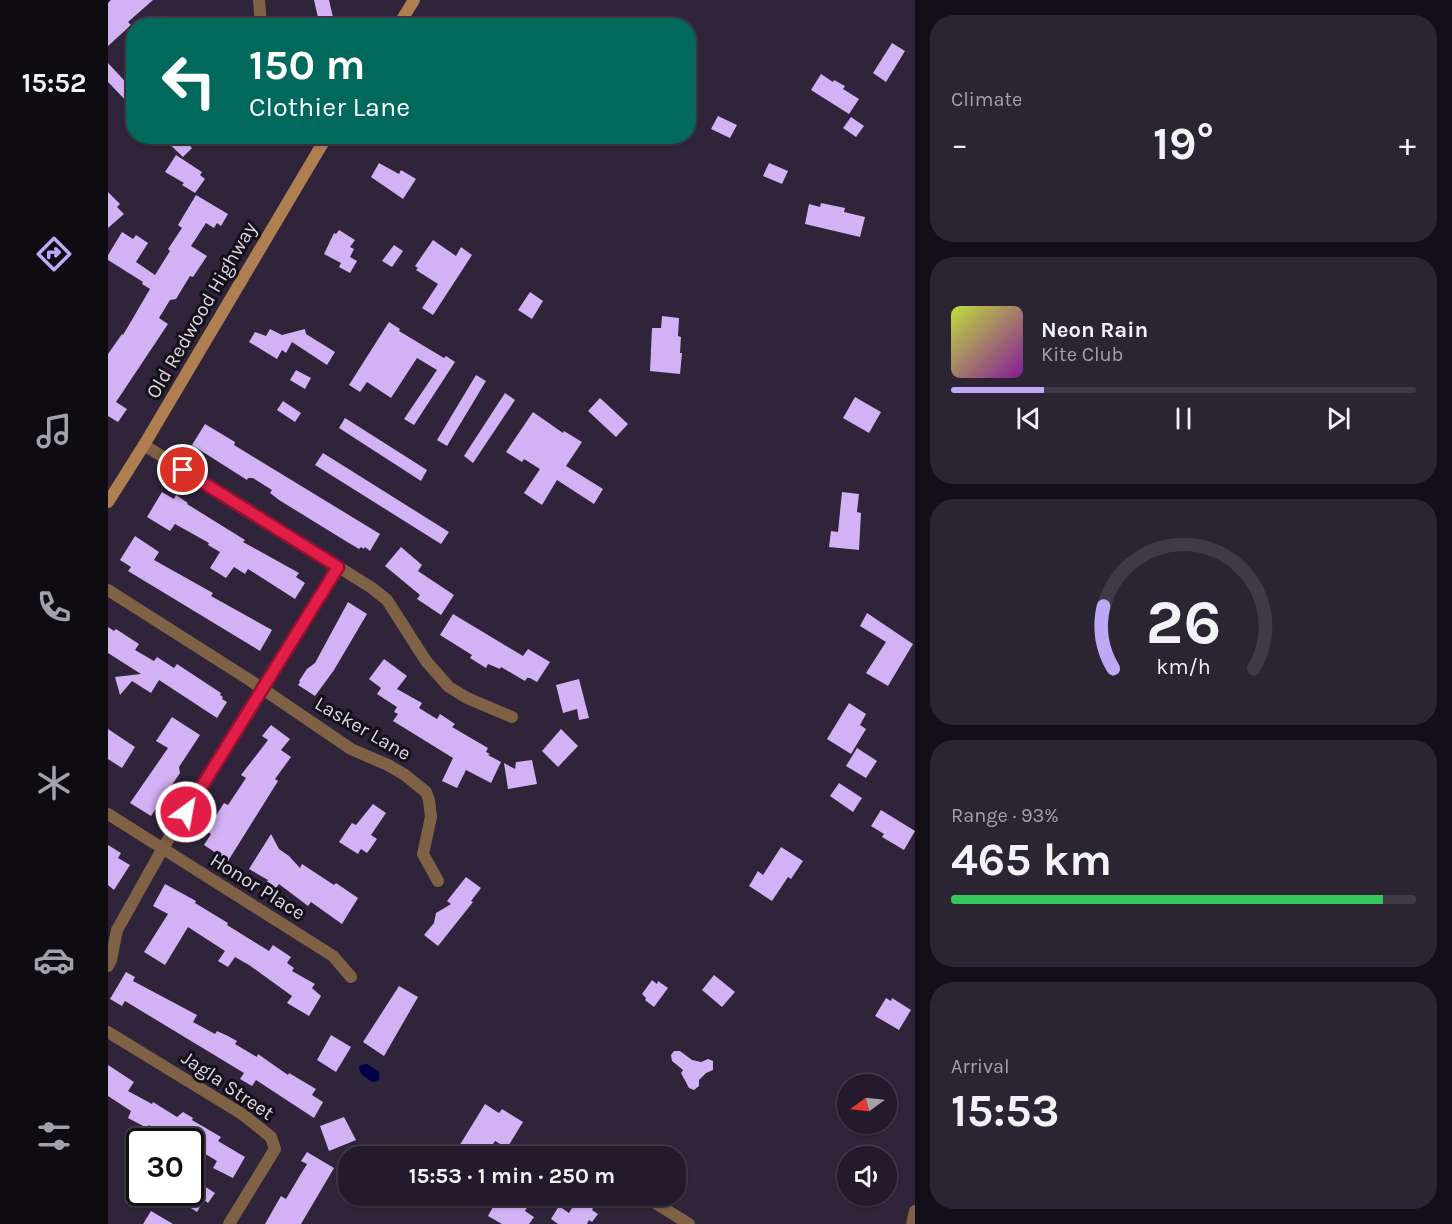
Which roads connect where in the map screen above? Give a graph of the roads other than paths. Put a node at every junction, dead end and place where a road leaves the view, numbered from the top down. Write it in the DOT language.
graph roads {
  1 [pos="259,0"];
  2 [pos="414,0"];
  3 [pos="260,18"];
  4 [pos="403,18"];
  5 [pos="322,144"];
  6 [pos="144,445"];
  7 [pos="108,502"];
  8 [pos="338,567"];
  9 [pos="108,590"];
  10 [pos="263,689"];
  11 [pos="512,717"];
  12 [pos="108,814"];
  13 [pos="163,848"];
  14 [pos="438,881"];
  15 [pos="108,966"];
  16 [pos="351,977"];
  17 [pos="108,1032"];
  18 [pos="660,1206"];
  19 [pos="915,1210"];
  20 [pos="229,1224"];
  21 [pos="689,1224"];
  22 [pos="912,1224"];
  1 -- 3 [label="street"];
  2 -- 4 [label="main road"];
  5 -- 6 [label="main road, Old Redwood Highway"];
  6 -- 7 [label="main road, Old Redwood Highway"];
  6 -- 8 [label="street"];
  8 -- 10 [label="street"];
  8 -- 11 [label="street"];
  9 -- 10 [label="street, Lasker Lane"];
  10 -- 13 [label="street"];
  10 -- 14 [label="street, Lasker Lane"];
  12 -- 13 [label="street, Honor Place"];
  13 -- 15 [label="street"];
  13 -- 16 [label="street, Honor Place"];
  17 -- 20 [label="street, Jagla Street"];
  18 -- 21 [label="street"];
  19 -- 22 [label="street"];
}
